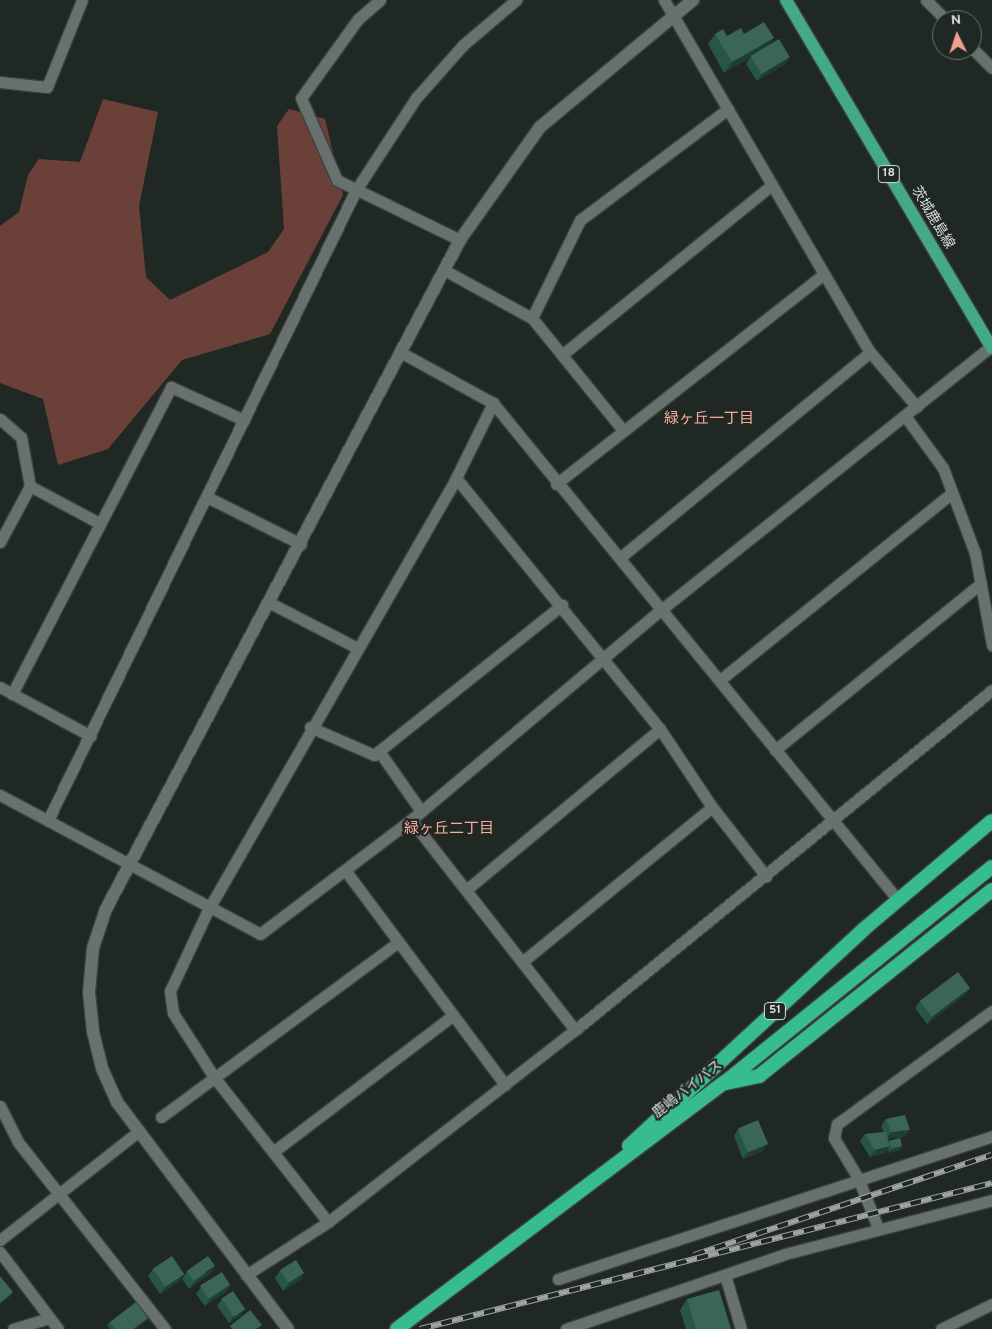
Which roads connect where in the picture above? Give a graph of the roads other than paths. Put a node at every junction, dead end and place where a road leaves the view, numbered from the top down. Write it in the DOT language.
graph roads {
  1 [pos="82,0"];
  2 [pos="380,0"];
  3 [pos="516,0"];
  4 [pos="664,0"];
  5 [pos="693,0"];
  6 [pos="786,0"];
  7 [pos="926,0"];
  8 [pos="936,10"];
  9 [pos="674,16"];
  10 [pos="982,58"];
  11 [pos="992,68"];
  12 [pos="0,82"];
  13 [pos="728,109"];
  14 [pos="770,187"];
  15 [pos="356,190"];
  16 [pos="460,240"];
  17 [pos="446,271"];
  18 [pos="824,274"];
  19 [pos="532,318"];
  20 [pos="991,347"];
  21 [pos="870,352"];
  22 [pos="402,353"];
  23 [pos="563,354"];
  24 [pos="493,403"];
  25 [pos="917,407"];
  26 [pos="905,416"];
  27 [pos="0,419"];
  28 [pos="244,420"];
  29 [pos="622,429"];
  30 [pos="456,478"];
  31 [pos="556,484"];
  32 [pos="30,486"];
  33 [pos="952,492"];
  34 [pos="207,497"];
  35 [pos="99,523"];
  36 [pos="0,542"];
  37 [pos="301,544"];
  38 [pos="622,556"];
  39 [pos="981,583"];
  40 [pos="270,603"];
  41 [pos="562,605"];
  42 [pos="662,609"];
  43 [pos="992,645"];
  44 [pos="356,648"];
  45 [pos="602,659"];
  46 [pos="720,680"];
  47 [pos="0,687"];
  48 [pos="992,690"];
  49 [pos="12,694"];
  50 [pos="310,727"];
  51 [pos="660,729"];
  52 [pos="90,736"];
  53 [pos="775,750"];
  54 [pos="379,751"];
  55 [pos="0,795"];
  56 [pos="712,807"];
  57 [pos="421,812"];
  58 [pos="48,820"];
  59 [pos="411,820"];
  60 [pos="831,821"];
  61 [pos="992,821"];
  62 [pos="131,865"];
  63 [pos="992,867"];
  64 [pos="345,870"];
  65 [pos="766,876"];
  66 [pos="466,890"];
  67 [pos="992,890"];
  68 [pos="898,900"];
  69 [pos="208,910"];
  70 [pos="397,942"];
  71 [pos="522,962"];
  72 [pos="992,1011"];
  73 [pos="451,1017"];
  74 [pos="576,1030"];
  75 [pos="214,1077"];
  76 [pos="724,1083"];
  77 [pos="505,1085"];
  78 [pos="0,1106"];
  79 [pos="161,1117"];
  80 [pos="139,1131"];
  81 [pos="992,1136"];
  82 [pos="273,1152"];
  83 [pos="858,1178"];
  84 [pos="61,1194"];
  85 [pos="992,1200"];
  86 [pos="563,1207"];
  87 [pos="328,1222"];
  88 [pos="878,1228"];
  89 [pos="0,1240"];
  90 [pos="0,1252"];
  91 [pos="246,1275"];
  92 [pos="725,1275"];
  93 [pos="558,1279"];
  94 [pos="992,1304"];
  95 [pos="49,1318"];
  96 [pos="13,1329"];
  97 [pos="58,1329"];
  98 [pos="165,1329"];
  99 [pos="288,1329"];
  100 [pos="396,1329"];
  101 [pos="566,1329"];
  102 [pos="741,1329"];
  103 [pos="940,1329"];
  1 -- 12 [label="street"];
  2 -- 15 [label="street"];
  3 -- 15 [label="street"];
  4 -- 9 [label="street"];
  5 -- 9 [label="street"];
  6 -- 20 [label="main road, 茨城鹿島線 / 18"];
  7 -- 8 [label="street"];
  9 -- 13 [label="street"];
  9 -- 16 [label="street"];
  10 -- 11 [label="street"];
  13 -- 14 [label="street"];
  13 -- 19 [label="street"];
  14 -- 18 [label="street"];
  14 -- 23 [label="street"];
  15 -- 16 [label="street"];
  15 -- 28 [label="street"];
  16 -- 17 [label="street"];
  17 -- 19 [label="street"];
  17 -- 22 [label="street"];
  18 -- 21 [label="street"];
  18 -- 29 [label="street"];
  19 -- 23 [label="street"];
  20 -- 25 [label="street"];
  21 -- 25 [label="street"];
  21 -- 38 [label="street"];
  22 -- 24 [label="street"];
  22 -- 37 [label="street"];
  23 -- 29 [label="street"];
  24 -- 30 [label="street"];
  24 -- 31 [label="street"];
  25 -- 26 [label="street"];
  26 -- 33 [label="street"];
  26 -- 42 [label="street"];
  27 -- 32 [label="street"];
  28 -- 34 [label="street"];
  28 -- 35 [label="street"];
  29 -- 31 [label="street"];
  30 -- 41 [label="street"];
  30 -- 44 [label="street"];
  31 -- 38 [label="street"];
  32 -- 35 [label="street"];
  32 -- 36 [label="street"];
  33 -- 39 [label="street"];
  33 -- 46 [label="street"];
  34 -- 37 [label="street"];
  34 -- 52 [label="street"];
  35 -- 49 [label="street"];
  37 -- 40 [label="street"];
  38 -- 42 [label="street"];
  39 -- 43 [label="street"];
  39 -- 53 [label="street"];
  40 -- 44 [label="street"];
  40 -- 62 [label="street"];
  41 -- 45 [label="street"];
  41 -- 54 [label="street"];
  42 -- 45 [label="street"];
  42 -- 46 [label="street"];
  44 -- 50 [label="street"];
  45 -- 51 [label="street"];
  45 -- 57 [label="street"];
  46 -- 53 [label="street"];
  47 -- 49 [label="street"];
  48 -- 60 [label="street"];
  49 -- 52 [label="street"];
  50 -- 54 [label="street"];
  50 -- 69 [label="street"];
  51 -- 56 [label="street"];
  51 -- 66 [label="street"];
  52 -- 58 [label="street"];
  53 -- 60 [label="street"];
  54 -- 57 [label="street"];
  55 -- 58 [label="street"];
  56 -- 65 [label="street"];
  56 -- 71 [label="street"];
  57 -- 59 [label="street"];
  58 -- 62 [label="street"];
  59 -- 64 [label="street"];
  59 -- 66 [label="street"];
  60 -- 65 [label="street"];
  60 -- 68 [label="street"];
  61 -- 68 [label="highway, 51"];
  62 -- 69 [label="street"];
  62 -- 80 [label="street"];
  63 -- 76 [label="highway, 鹿嶋バイパス / 51"];
  64 -- 69 [label="street"];
  64 -- 70 [label="street"];
  65 -- 74 [label="street"];
  66 -- 71 [label="street"];
  67 -- 76 [label="highway, 51"];
  68 -- 86 [label="highway, 51"];
  69 -- 75 [label="street"];
  70 -- 73 [label="street"];
  70 -- 75 [label="street"];
  71 -- 74 [label="street"];
  72 -- 83 [label="street"];
  73 -- 77 [label="street"];
  73 -- 82 [label="street"];
  74 -- 77 [label="street"];
  75 -- 79 [label="street"];
  75 -- 82 [label="street"];
  76 -- 86 [label="highway, 鹿嶋バイパス / 51"];
  77 -- 87 [label="street"];
  78 -- 84 [label="street"];
  80 -- 84 [label="street"];
  80 -- 91 [label="street"];
  81 -- 83 [label="street"];
  82 -- 87 [label="street"];
  83 -- 88 [label="street"];
  83 -- 93 [label="street"];
  84 -- 89 [label="street"];
  84 -- 98 [label="street"];
  85 -- 88 [label="street"];
  86 -- 100 [label="highway, 鹿嶋バイパス / 51"];
  87 -- 91 [label="street"];
  88 -- 92 [label="street"];
  90 -- 95 [label="street"];
  91 -- 99 [label="street"];
  92 -- 101 [label="street"];
  92 -- 102 [label="street"];
  94 -- 103 [label="street"];
  95 -- 96 [label="street"];
  95 -- 97 [label="street"];
}
